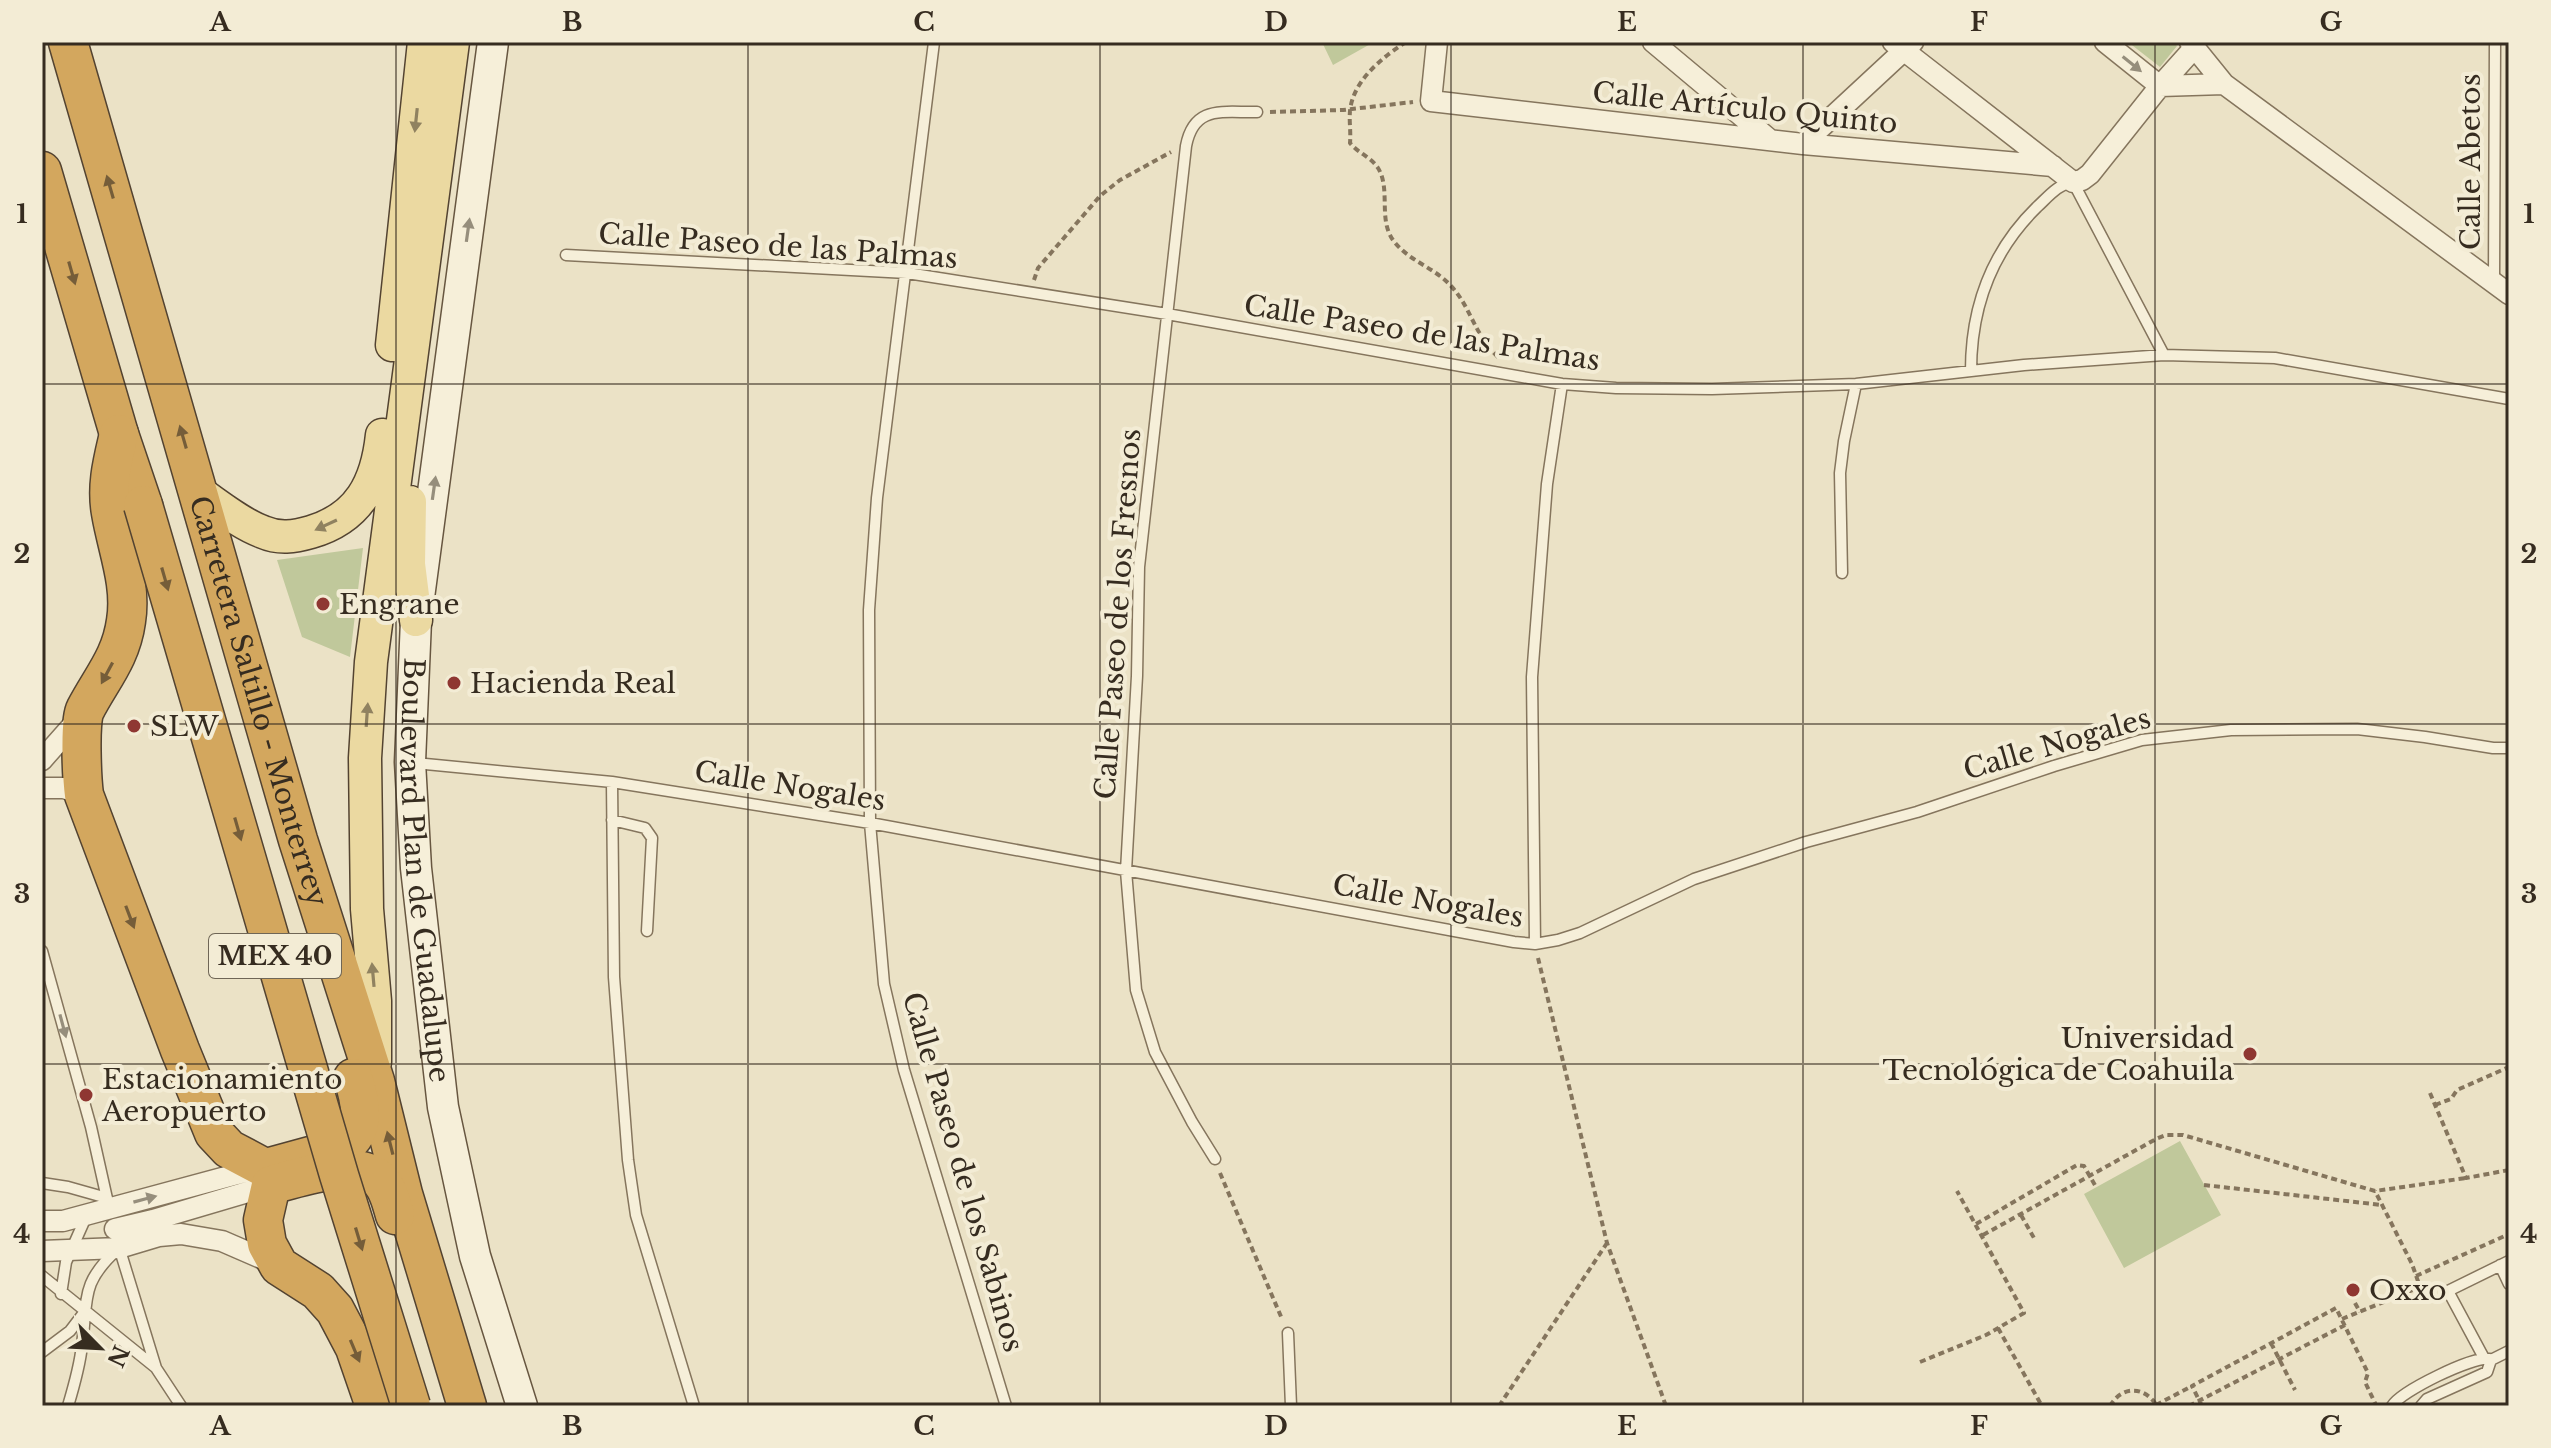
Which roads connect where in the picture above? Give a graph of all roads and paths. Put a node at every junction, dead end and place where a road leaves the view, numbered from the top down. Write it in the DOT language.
graph roads {
  1 [pos="68,42"];
  2 [pos="424,42"];
  3 [pos="454,42"];
  4 [pos="493,42"];
  5 [pos="934,42"];
  6 [pos="1406,42"];
  7 [pos="1437,42"];
  8 [pos="1653,42"];
  9 [pos="2105,42"];
  10 [pos="2495,42"];
  11 [pos="2193,44"];
  12 [pos="1903,45"];
  13 [pos="2224,84"];
  14 [pos="2160,86"];
  15 [pos="1431,101"];
  16 [pos="1350,109"];
  17 [pos="1257,112"];
  18 [pos="1769,139"];
  19 [pos="1186,142"];
  20 [pos="1803,144"];
  21 [pos="2053,166"];
  22 [pos="42,171"];
  23 [pos="2073,182"];
  24 [pos="566,255"];
  25 [pos="907,273"];
  26 [pos="2501,288"];
  27 [pos="1030,292"];
  28 [pos="1167,314"];
  29 [pos="2164,355"];
  30 [pos="1971,371"];
  31 [pos="1518,376"];
  32 [pos="1562,384"];
  33 [pos="1856,384"];
  34 [pos="2509,399"];
  35 [pos="119,434"];
  36 [pos="200,493"];
  37 [pos="1842,573"];
  38 [pos="416,620"];
  39 [pos="83,713"];
  40 [pos="2509,748"];
  41 [pos="42,760"];
  42 [pos="410,762"];
  43 [pos="612,782"];
  44 [pos="42,788"];
  45 [pos="84,795"];
  46 [pos="612,820"];
  47 [pos="870,823"];
  48 [pos="298,840"];
  49 [pos="1126,871"];
  50 [pos="647,931"];
  51 [pos="1535,944"];
  52 [pos="42,951"];
  53 [pos="2509,1067"];
  54 [pos="375,1081"];
  55 [pos="2430,1093"];
  56 [pos="2435,1105"];
  57 [pos="1215,1159"];
  58 [pos="2509,1170"];
  59 [pos="2090,1175"];
  60 [pos="267,1176"];
  61 [pos="2466,1178"];
  62 [pos="45,1183"];
  63 [pos="2204,1185"];
  64 [pos="2096,1187"];
  65 [pos="1957,1191"];
  66 [pos="2375,1191"];
  67 [pos="108,1203"];
  68 [pos="2382,1205"];
  69 [pos="89,1213"];
  70 [pos="2021,1215"];
  71 [pos="42,1221"];
  72 [pos="1976,1224"];
  73 [pos="2509,1234"];
  74 [pos="1983,1235"];
  75 [pos="117,1238"];
  76 [pos="2034,1238"];
  77 [pos="1607,1243"];
  78 [pos="71,1249"];
  79 [pos="42,1251"];
  80 [pos="2504,1263"];
  81 [pos="279,1266"];
  82 [pos="42,1276"];
  83 [pos="2416,1276"];
  84 [pos="2509,1284"];
  85 [pos="61,1294"];
  86 [pos="2355,1303"];
  87 [pos="84,1312"];
  88 [pos="2360,1312"];
  89 [pos="2344,1322"];
  90 [pos="1998,1328"];
  91 [pos="1288,1333"];
  92 [pos="2271,1343"];
  93 [pos="2509,1351"];
  94 [pos="42,1352"];
  95 [pos="2280,1358"];
  96 [pos="2488,1359"];
  97 [pos="1920,1362"];
  98 [pos="156,1368"];
  99 [pos="2192,1386"];
  100 [pos="2295,1390"];
  101 [pos="2374,1399"];
  102 [pos="2200,1403"];
  103 [pos="2157,1405"];
  104 [pos="68,1406"];
  105 [pos="181,1406"];
  106 [pos="375,1406"];
  107 [pos="411,1406"];
  108 [pos="452,1406"];
  109 [pos="467,1406"];
  110 [pos="522,1406"];
  111 [pos="694,1406"];
  112 [pos="1006,1406"];
  113 [pos="1291,1406"];
  114 [pos="1499,1406"];
  115 [pos="1666,1406"];
  116 [pos="2042,1406"];
  117 [pos="2110,1406"];
  118 [pos="2189,1406"];
  119 [pos="2392,1406"];
  120 [pos="2421,1406"];
  36 -- 1 [label="highway, Carretera Saltillo - Monterrey / MEX 40, one-way"];
  2 -- 36 [label="main road, one-way"];
  3 -- 38 [label="main road"];
  54 -- 3 [label="main road, Boulevard Plan de Guadalupe, one-way"];
  38 -- 4 [label="street, Boulevard Plan de Guadalupe, one-way"];
  5 -- 25 [label="lane, Calle Paseo de los Sabinos"];
  6 -- 16 [label="path"];
  7 -- 15 [label="street"];
  8 -- 18 [label="street"];
  9 -- 14 [label="street, one-way"];
  10 -- 26 [label="lane, Calle Abetos"];
  11 -- 13 [label="street"];
  11 -- 14 [label="street"];
  12 -- 20 [label="street"];
  12 -- 21 [label="street"];
  13 -- 14 [label="street"];
  13 -- 26 [label="street"];
  14 -- 23 [label="street"];
  15 -- 16 [label="path"];
  15 -- 18 [label="street, Calle Artículo Quinto"];
  16 -- 17 [label="path"];
  16 -- 31 [label="path"];
  17 -- 19 [label="lane"];
  18 -- 20 [label="street, Calle Artículo Quinto"];
  19 -- 27 [label="path"];
  19 -- 28 [label="lane, Calle Paseo de los Fresnos"];
  20 -- 21 [label="street, Calle Artículo Quinto"];
  21 -- 23 [label="street"];
  22 -- 35 [label="highway, Carretera Saltillo - Monterrey / MEX 40, one-way"];
  23 -- 29 [label="lane"];
  23 -- 30 [label="lane"];
  24 -- 25 [label="lane, Calle Paseo de las Palmas"];
  25 -- 27 [label="lane, Calle Paseo de las Palmas"];
  25 -- 47 [label="lane, Calle Paseo de los Sabinos"];
  27 -- 28 [label="lane, Calle Paseo de las Palmas"];
  28 -- 31 [label="lane, Calle Paseo de las Palmas"];
  28 -- 49 [label="lane, Calle Paseo de los Fresnos"];
  29 -- 30 [label="lane, Calle Paseo de las Palmas"];
  29 -- 34 [label="lane, Calle Paseo de las Palmas"];
  30 -- 33 [label="lane, Calle Paseo de las Palmas"];
  31 -- 32 [label="lane, Calle Paseo de las Palmas"];
  32 -- 33 [label="lane, Calle Paseo de las Palmas"];
  32 -- 51 [label="lane"];
  33 -- 37 [label="lane"];
  35 -- 39 [label="highway, one-way"];
  35 -- 107 [label="highway, Carretera Saltillo - Monterrey / MEX 40, one-way, bridge"];
  36 -- 48 [label="highway, Carretera Saltillo - Monterrey / MEX 40"];
  38 -- 42 [label="street, Boulevard Plan de Guadalupe"];
  39 -- 41 [label="street"];
  39 -- 45 [label="highway"];
  40 -- 51 [label="lane, Calle Nogales"];
  42 -- 43 [label="lane, Calle Nogales"];
  42 -- 110 [label="street, Boulevard Plan de Guadalupe"];
  43 -- 46 [label="lane"];
  43 -- 47 [label="lane, Calle Nogales"];
  44 -- 45 [label="street"];
  45 -- 60 [label="highway, one-way"];
  46 -- 50 [label="lane"];
  46 -- 111 [label="lane"];
  47 -- 49 [label="lane, Calle Nogales"];
  47 -- 112 [label="lane, Calle Paseo de los Sabinos"];
  48 -- 54 [label="highway, Carretera Saltillo - Monterrey / MEX 40"];
  48 -- 60 [label="highway"];
  49 -- 51 [label="lane, Calle Nogales"];
  49 -- 57 [label="lane, Calle Paseo de los Fresnos"];
  51 -- 77 [label="path"];
  52 -- 67 [label="lane, one-way"];
  53 -- 56 [label="path"];
  109 -- 54 [label="highway, Carretera Saltillo - Monterrey / MEX 40, one-way"];
  55 -- 56 [label="path"];
  56 -- 61 [label="path"];
  57 -- 91 [label="path"];
  58 -- 61 [label="path"];
  59 -- 64 [label="path"];
  59 -- 66 [label="path"];
  59 -- 70 [label="path"];
  59 -- 72 [label="path"];
  67 -- 60 [label="street, one-way"];
  60 -- 75 [label="street"];
  60 -- 81 [label="highway"];
  60 -- 108 [label="highway"];
  61 -- 66 [label="path"];
  62 -- 67 [label="lane"];
  63 -- 68 [label="path"];
  65 -- 72 [label="path"];
  66 -- 68 [label="path"];
  67 -- 69 [label="street"];
  67 -- 75 [label="lane"];
  68 -- 83 [label="path"];
  69 -- 71 [label="street"];
  69 -- 78 [label="lane"];
  70 -- 74 [label="path"];
  70 -- 76 [label="path"];
  72 -- 74 [label="path"];
  73 -- 83 [label="path"];
  74 -- 90 [label="path"];
  75 -- 78 [label="street"];
  75 -- 81 [label="street"];
  75 -- 87 [label="lane"];
  75 -- 98 [label="lane"];
  77 -- 114 [label="path"];
  77 -- 115 [label="path"];
  78 -- 79 [label="street"];
  78 -- 85 [label="lane"];
  80 -- 84 [label="lane"];
  80 -- 96 [label="lane"];
  81 -- 106 [label="highway, one-way"];
  82 -- 85 [label="lane"];
  83 -- 88 [label="path"];
  85 -- 87 [label="lane"];
  86 -- 88 [label="path"];
  87 -- 94 [label="lane"];
  87 -- 98 [label="lane"];
  87 -- 104 [label="lane"];
  88 -- 89 [label="path"];
  89 -- 92 [label="path"];
  89 -- 95 [label="path"];
  89 -- 101 [label="path"];
  90 -- 97 [label="path"];
  90 -- 116 [label="path"];
  91 -- 113 [label="lane"];
  92 -- 95 [label="path"];
  92 -- 99 [label="path"];
  93 -- 96 [label="lane"];
  95 -- 100 [label="path"];
  95 -- 102 [label="path"];
  96 -- 119 [label="lane"];
  96 -- 120 [label="lane"];
  98 -- 105 [label="lane"];
  99 -- 102 [label="path"];
  99 -- 103 [label="path"];
  102 -- 118 [label="path"];
  103 -- 117 [label="path"];
}
